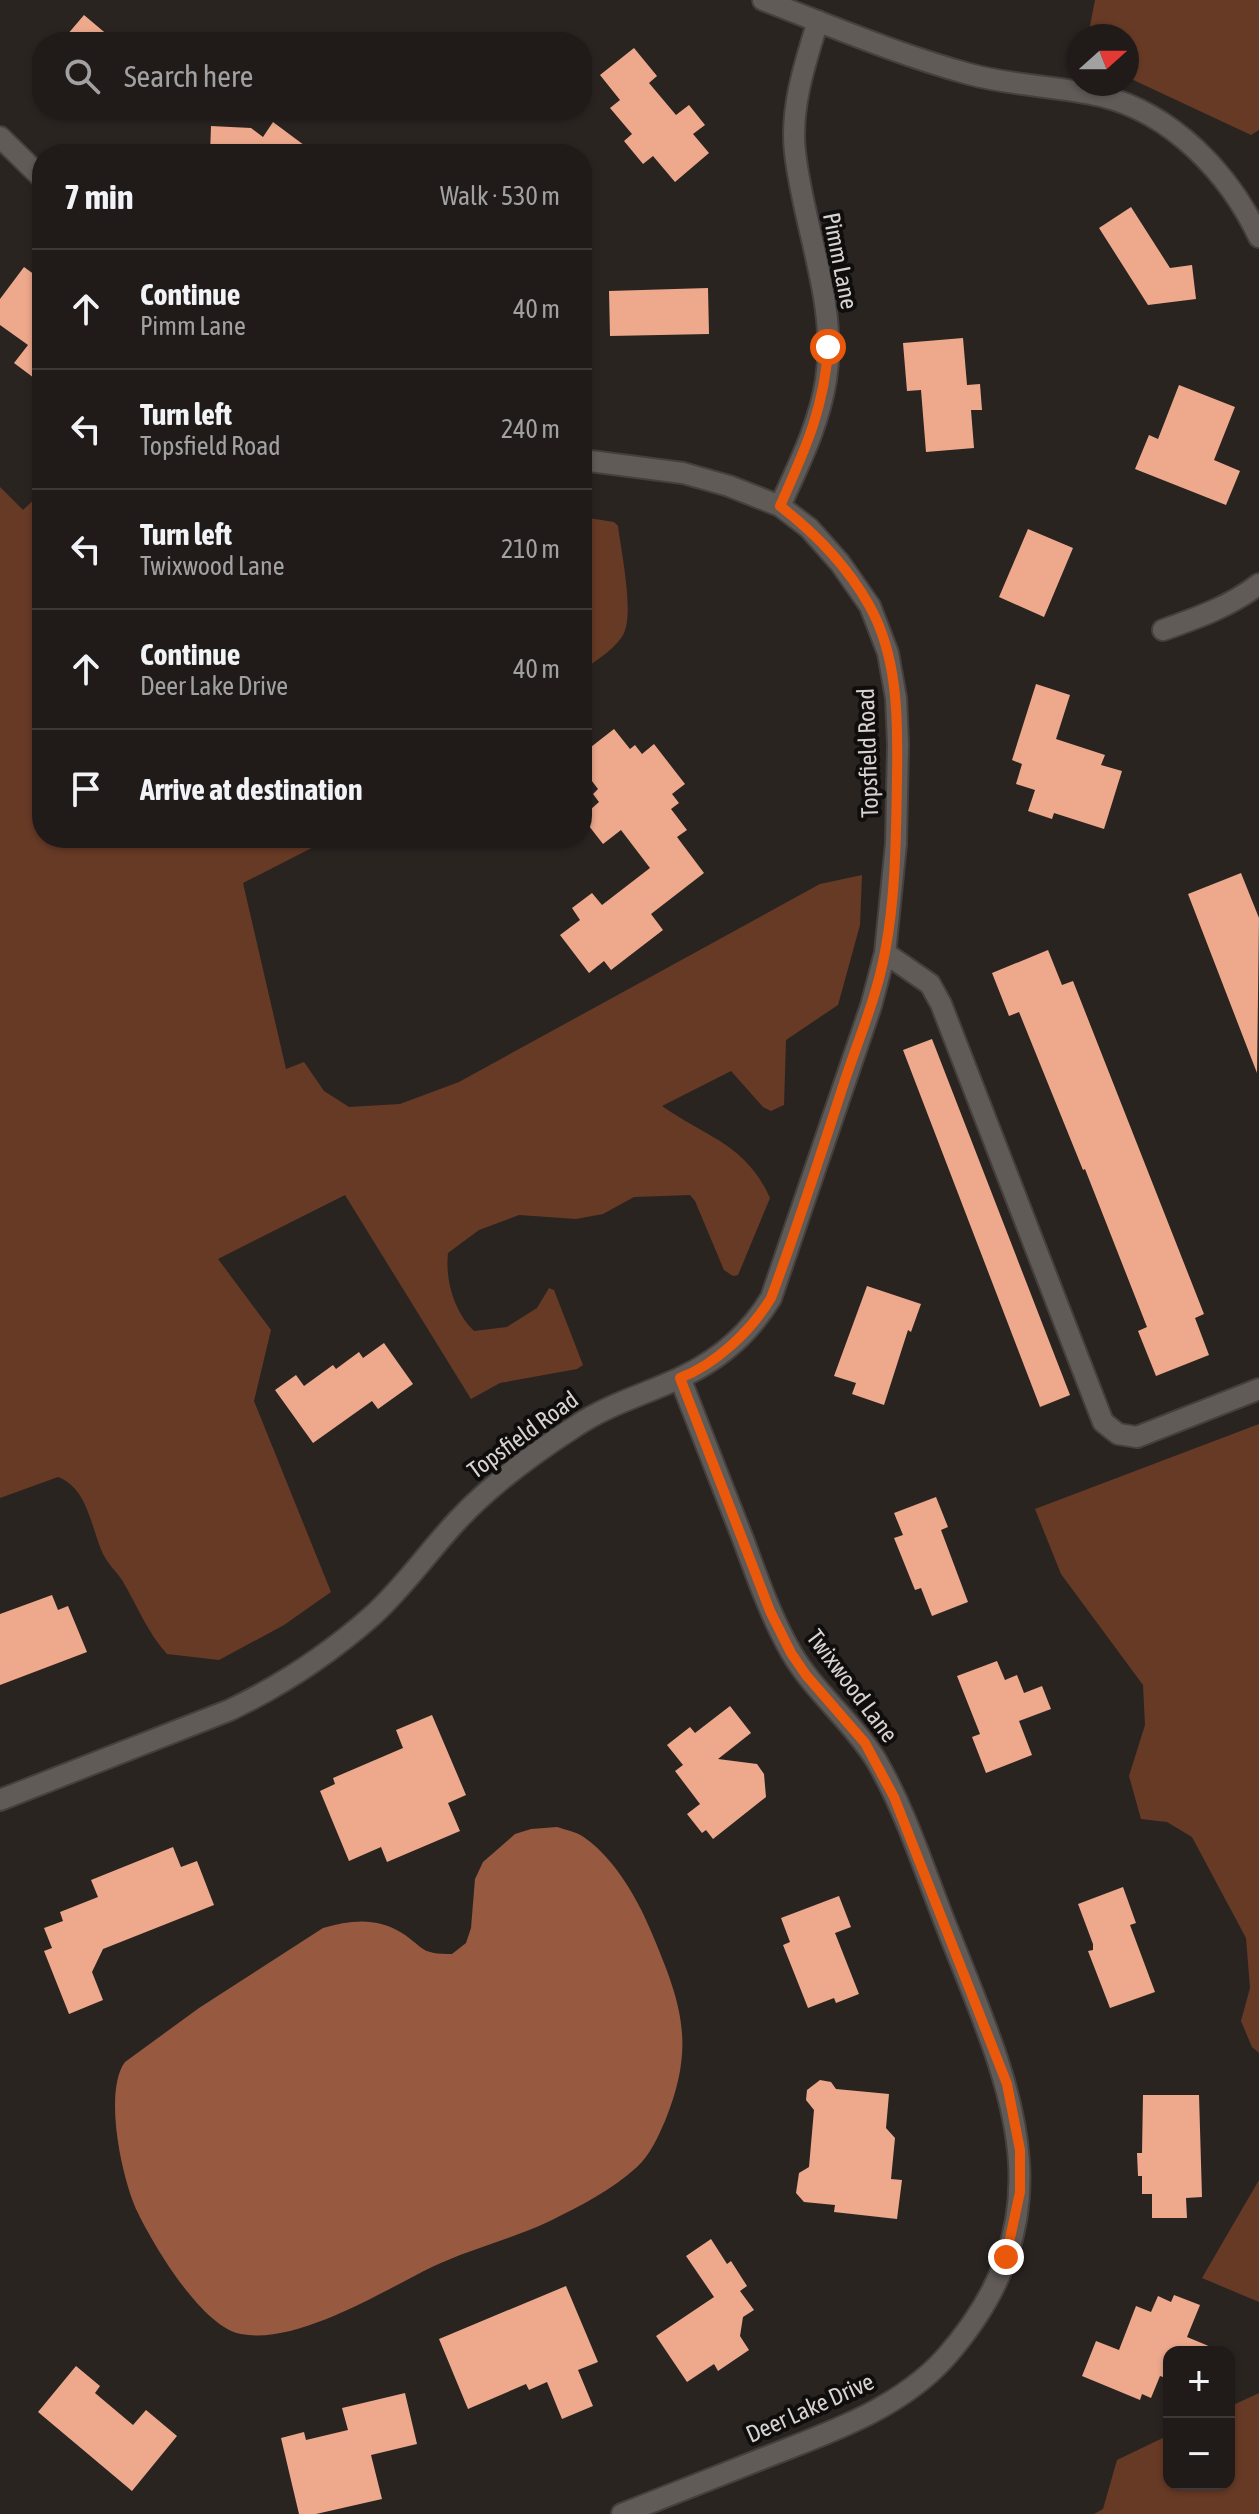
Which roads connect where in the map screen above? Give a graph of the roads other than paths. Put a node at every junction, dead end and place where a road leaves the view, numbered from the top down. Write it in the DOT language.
graph roads {
  1 [pos="763,0"];
  2 [pos="818,21"];
  3 [pos="0,137"];
  4 [pos="32,168"];
  5 [pos="1259,237"];
  6 [pos="592,461"];
  7 [pos="780,506"];
  8 [pos="1259,584"];
  9 [pos="1163,630"];
  10 [pos="885,953"];
  11 [pos="680,1378"];
  12 [pos="1259,1389"];
  13 [pos="0,1800"];
  14 [pos="1014,2116"];
  15 [pos="622,2514"];
  1 -- 2 [label="street"];
  2 -- 5 [label="street"];
  2 -- 7 [label="street, Pimm Lane"];
  3 -- 4 [label="street"];
  6 -- 7 [label="street, Topsfield Road"];
  7 -- 10 [label="street, Topsfield Road"];
  8 -- 9 [label="street"];
  10 -- 11 [label="street, Topsfield Road"];
  10 -- 12 [label="street"];
  11 -- 13 [label="street, Topsfield Road"];
  11 -- 14 [label="street, Twixwood Lane"];
  14 -- 15 [label="street, Deer Lake Drive"];
}
